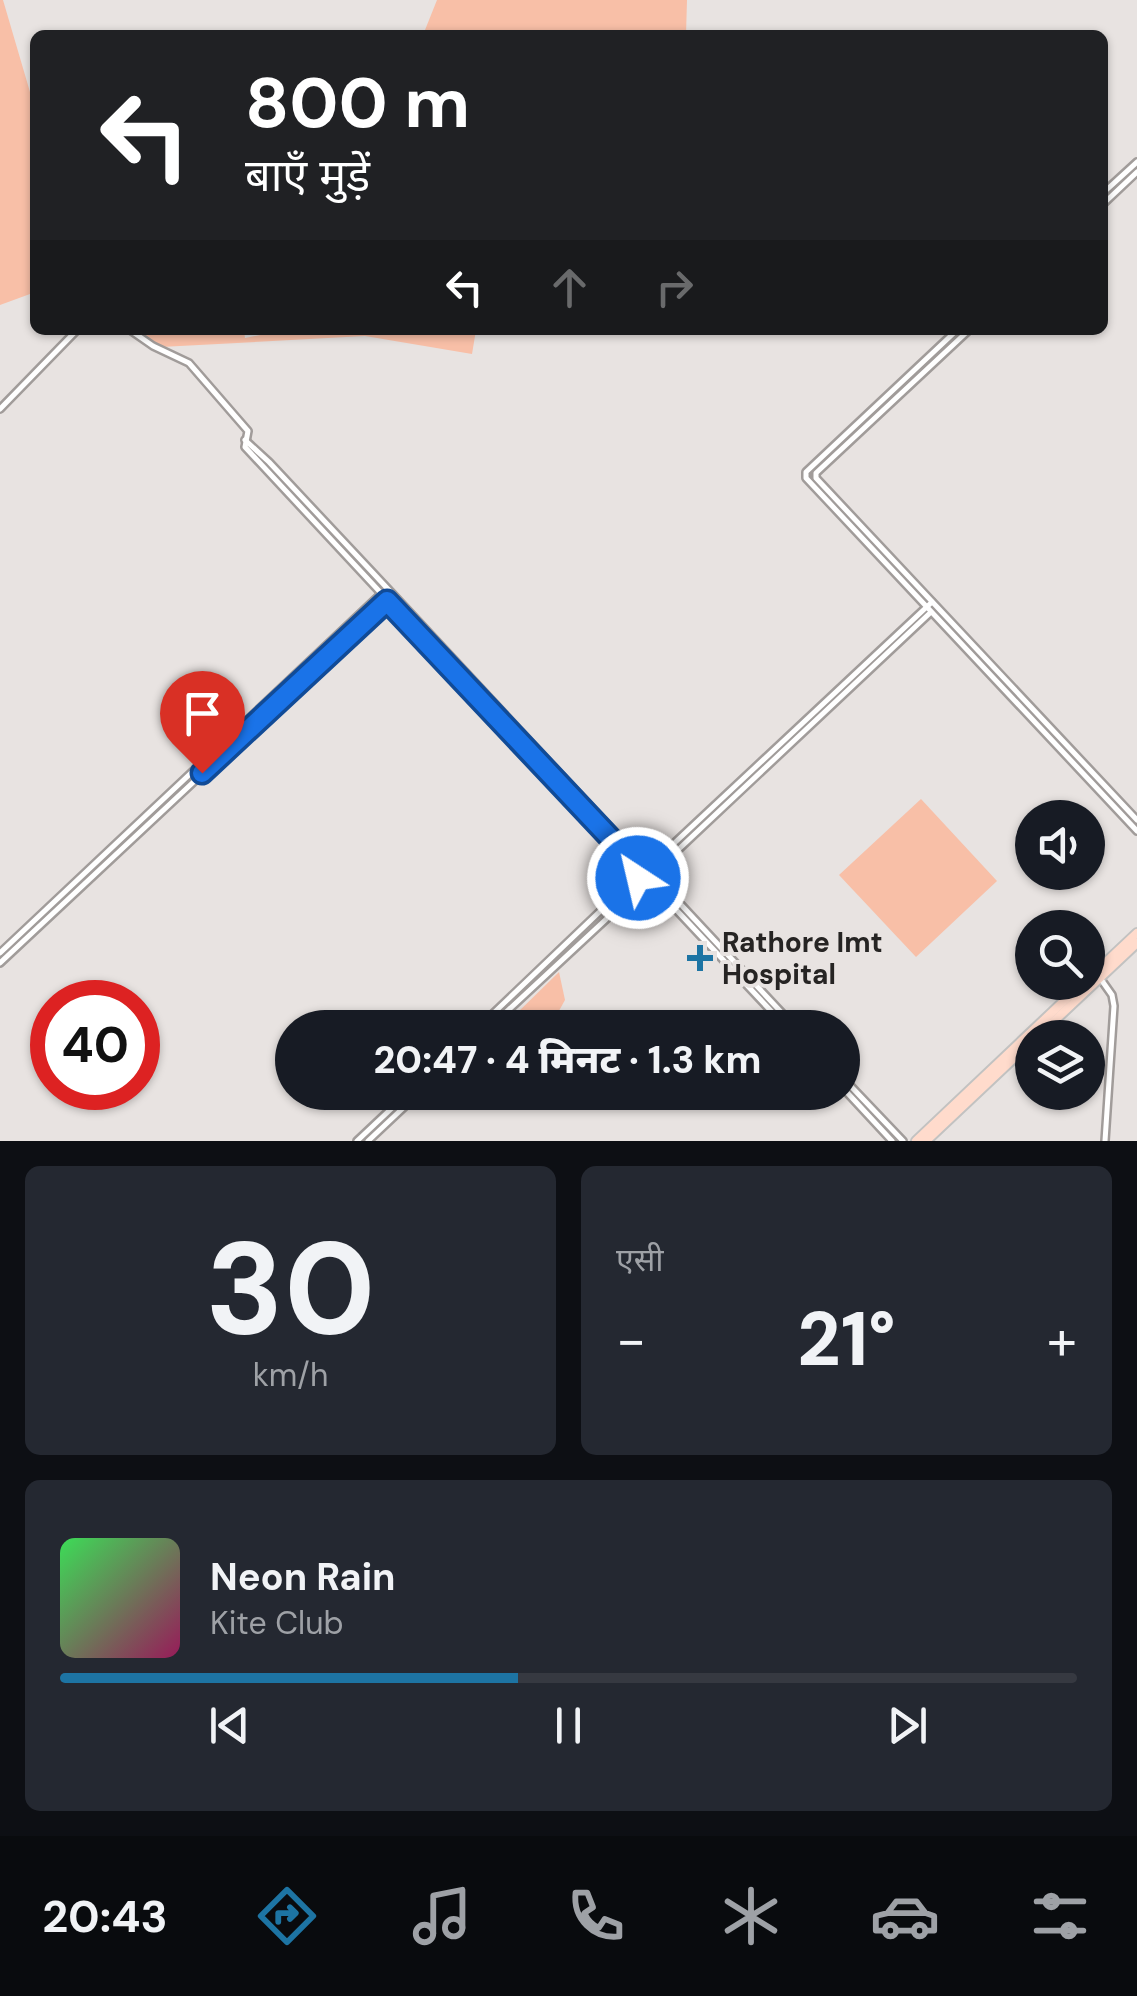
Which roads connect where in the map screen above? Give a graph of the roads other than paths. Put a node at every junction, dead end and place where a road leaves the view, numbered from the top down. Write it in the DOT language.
graph roads {
  1 [pos="1137,162"];
  2 [pos="1137,172"];
  3 [pos="1108,189"];
  4 [pos="1108,199"];
  5 [pos="72,335"];
  6 [pos="137,335"];
  7 [pos="952,335"];
  8 [pos="964,335"];
  9 [pos="0,408"];
  10 [pos="245,440"];
  11 [pos="806,472"];
  12 [pos="815,475"];
  13 [pos="387,589"];
  14 [pos="381,595"];
  15 [pos="393,596"];
  16 [pos="387,601"];
  17 [pos="935,604"];
  18 [pos="928,610"];
  19 [pos="345,634"];
  20 [pos="1137,820"];
  21 [pos="1137,832"];
  22 [pos="652,864"];
  23 [pos="640,870"];
  24 [pos="653,879"];
  25 [pos="1137,933"];
  26 [pos="1137,942"];
  27 [pos="0,953"];
  28 [pos="562,954"];
  29 [pos="0,962"];
  30 [pos="1105,963"];
  31 [pos="1105,973"];
  32 [pos="1105,985"];
  33 [pos="1066,1000"];
  34 [pos="1076,1000"];
  35 [pos="498,1010"];
  36 [pos="507,1010"];
  37 [pos="771,1010"];
  38 [pos="779,1010"];
  39 [pos="1055,1020"];
  40 [pos="1015,1057"];
  41 [pos="860,1096"];
  42 [pos="860,1106"];
  43 [pos="389,1110"];
  44 [pos="401,1110"];
  45 [pos="357,1141"];
  46 [pos="368,1141"];
  47 [pos="892,1141"];
  48 [pos="903,1141"];
  49 [pos="916,1141"];
  50 [pos="926,1141"];
  51 [pos="1105,1141"];
  1 -- 3 [label="street"];
  2 -- 4 [label="street"];
  5 -- 9 [label="street"];
  6 -- 10 [label="street"];
  7 -- 11 [label="street"];
  8 -- 12 [label="street"];
  10 -- 13 [label="street"];
  10 -- 14 [label="street"];
  11 -- 12 [label="street"];
  11 -- 18 [label="street"];
  12 -- 17 [label="street"];
  13 -- 14 [label="street"];
  13 -- 15 [label="street"];
  14 -- 16 [label="street"];
  14 -- 19 [label="street"];
  15 -- 16 [label="street"];
  15 -- 23 [label="street"];
  16 -- 19 [label="street"];
  16 -- 23 [label="street"];
  17 -- 18 [label="street"];
  17 -- 20 [label="street"];
  18 -- 21 [label="street"];
  18 -- 22 [label="street"];
  18 -- 24 [label="street"];
  19 -- 27 [label="street"];
  19 -- 29 [label="street"];
  22 -- 23 [label="street"];
  22 -- 24 [label="street"];
  23 -- 24 [label="street"];
  23 -- 28 [label="street"];
  24 -- 28 [label="street"];
  24 -- 37 [label="street"];
  24 -- 38 [label="street"];
  25 -- 30 [label="main road"];
  26 -- 31 [label="main road"];
  28 -- 35 [label="street"];
  28 -- 36 [label="street"];
  32 -- 51 [label="street"];
  33 -- 49 [label="main road"];
  34 -- 39 [label="main road"];
  40 -- 50 [label="main road"];
  41 -- 48 [label="street"];
  42 -- 47 [label="street"];
  43 -- 45 [label="street"];
  44 -- 46 [label="street"];
}
